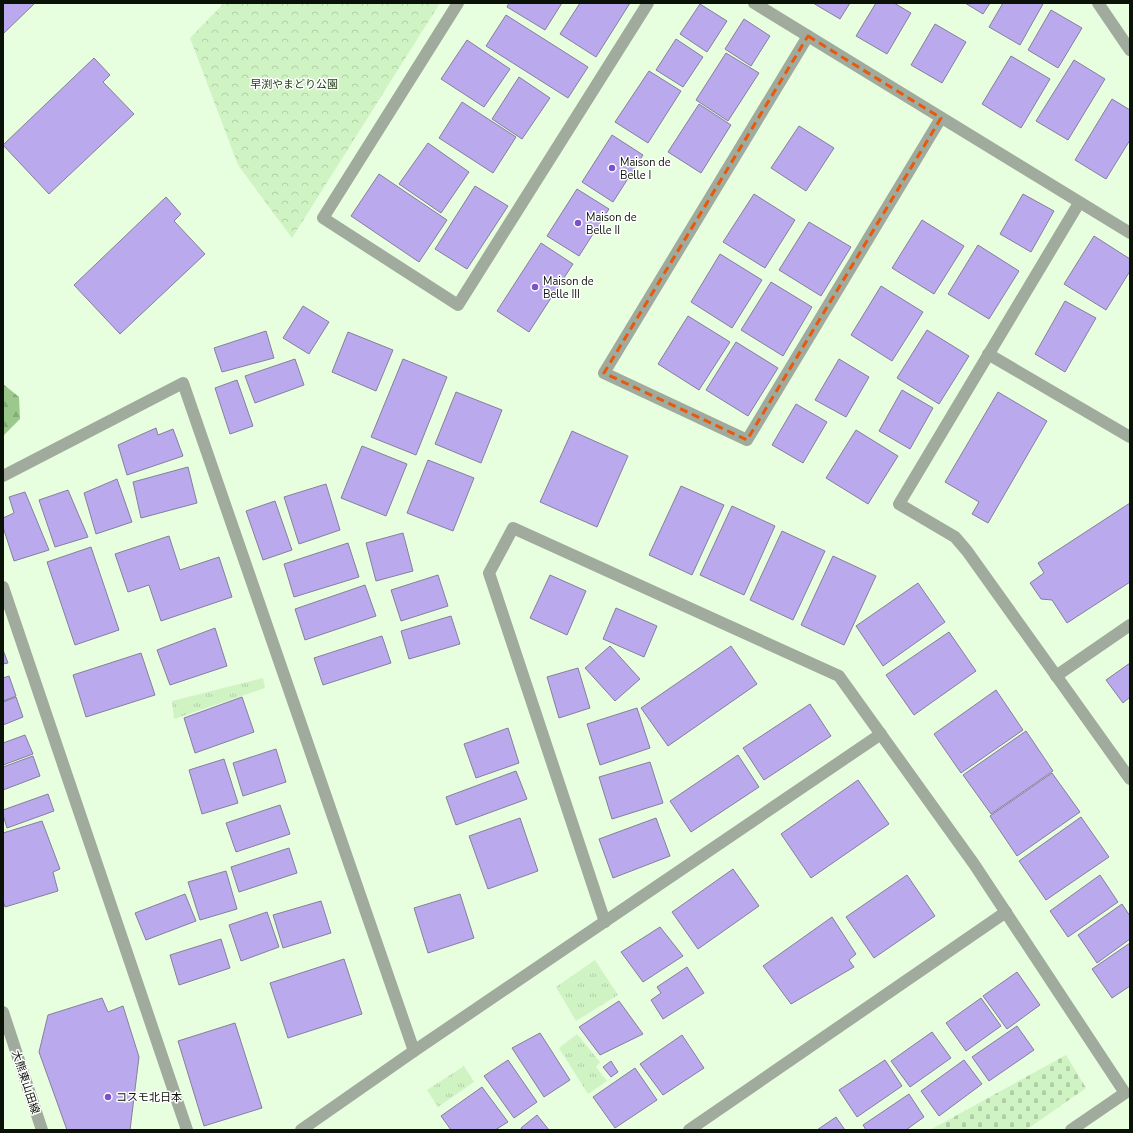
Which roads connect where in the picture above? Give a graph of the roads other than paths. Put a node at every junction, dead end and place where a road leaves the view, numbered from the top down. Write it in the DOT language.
graph roads {
  1 [pos="458,3"];
  2 [pos="648,3"];
  3 [pos="754,3"];
  4 [pos="1098,3"];
  5 [pos="808,36"];
  6 [pos="1130,50"];
  7 [pos="941,118"];
  8 [pos="1079,203"];
  9 [pos="1130,233"];
  10 [pos="988,354"];
  11 [pos="1130,437"];
  12 [pos="3,476"];
  13 [pos="3,587"];
  14 [pos="1130,625"];
  15 [pos="1056,676"];
  16 [pos="881,734"];
  17 [pos="1130,779"];
  18 [pos="1006,912"];
  19 [pos="606,922"];
  20 [pos="3,1012"];
  21 [pos="414,1051"];
  22 [pos="42,1130"];
  23 [pos="187,1130"];
  24 [pos="301,1130"];
  25 [pos="689,1130"];
  26 [pos="1071,1130"];
  1 -- 2 [label="street"];
  3 -- 5 [label="street"];
  4 -- 6 [label="street"];
  5 -- 7 [label="street"];
  5 -- 7 [label="street"];
  7 -- 8 [label="street"];
  8 -- 9 [label="street"];
  8 -- 10 [label="street"];
  10 -- 11 [label="street"];
  10 -- 15 [label="street"];
  12 -- 21 [label="street"];
  13 -- 23 [label="street"];
  14 -- 15 [label="street"];
  15 -- 17 [label="street"];
  16 -- 18 [label="street"];
  16 -- 19 [label="street"];
  16 -- 19 [label="street"];
  18 -- 25 [label="street"];
  18 -- 26 [label="street"];
  19 -- 21 [label="street"];
  20 -- 22 [label="street, 大熊東山田線"];
  21 -- 24 [label="street"];
}
